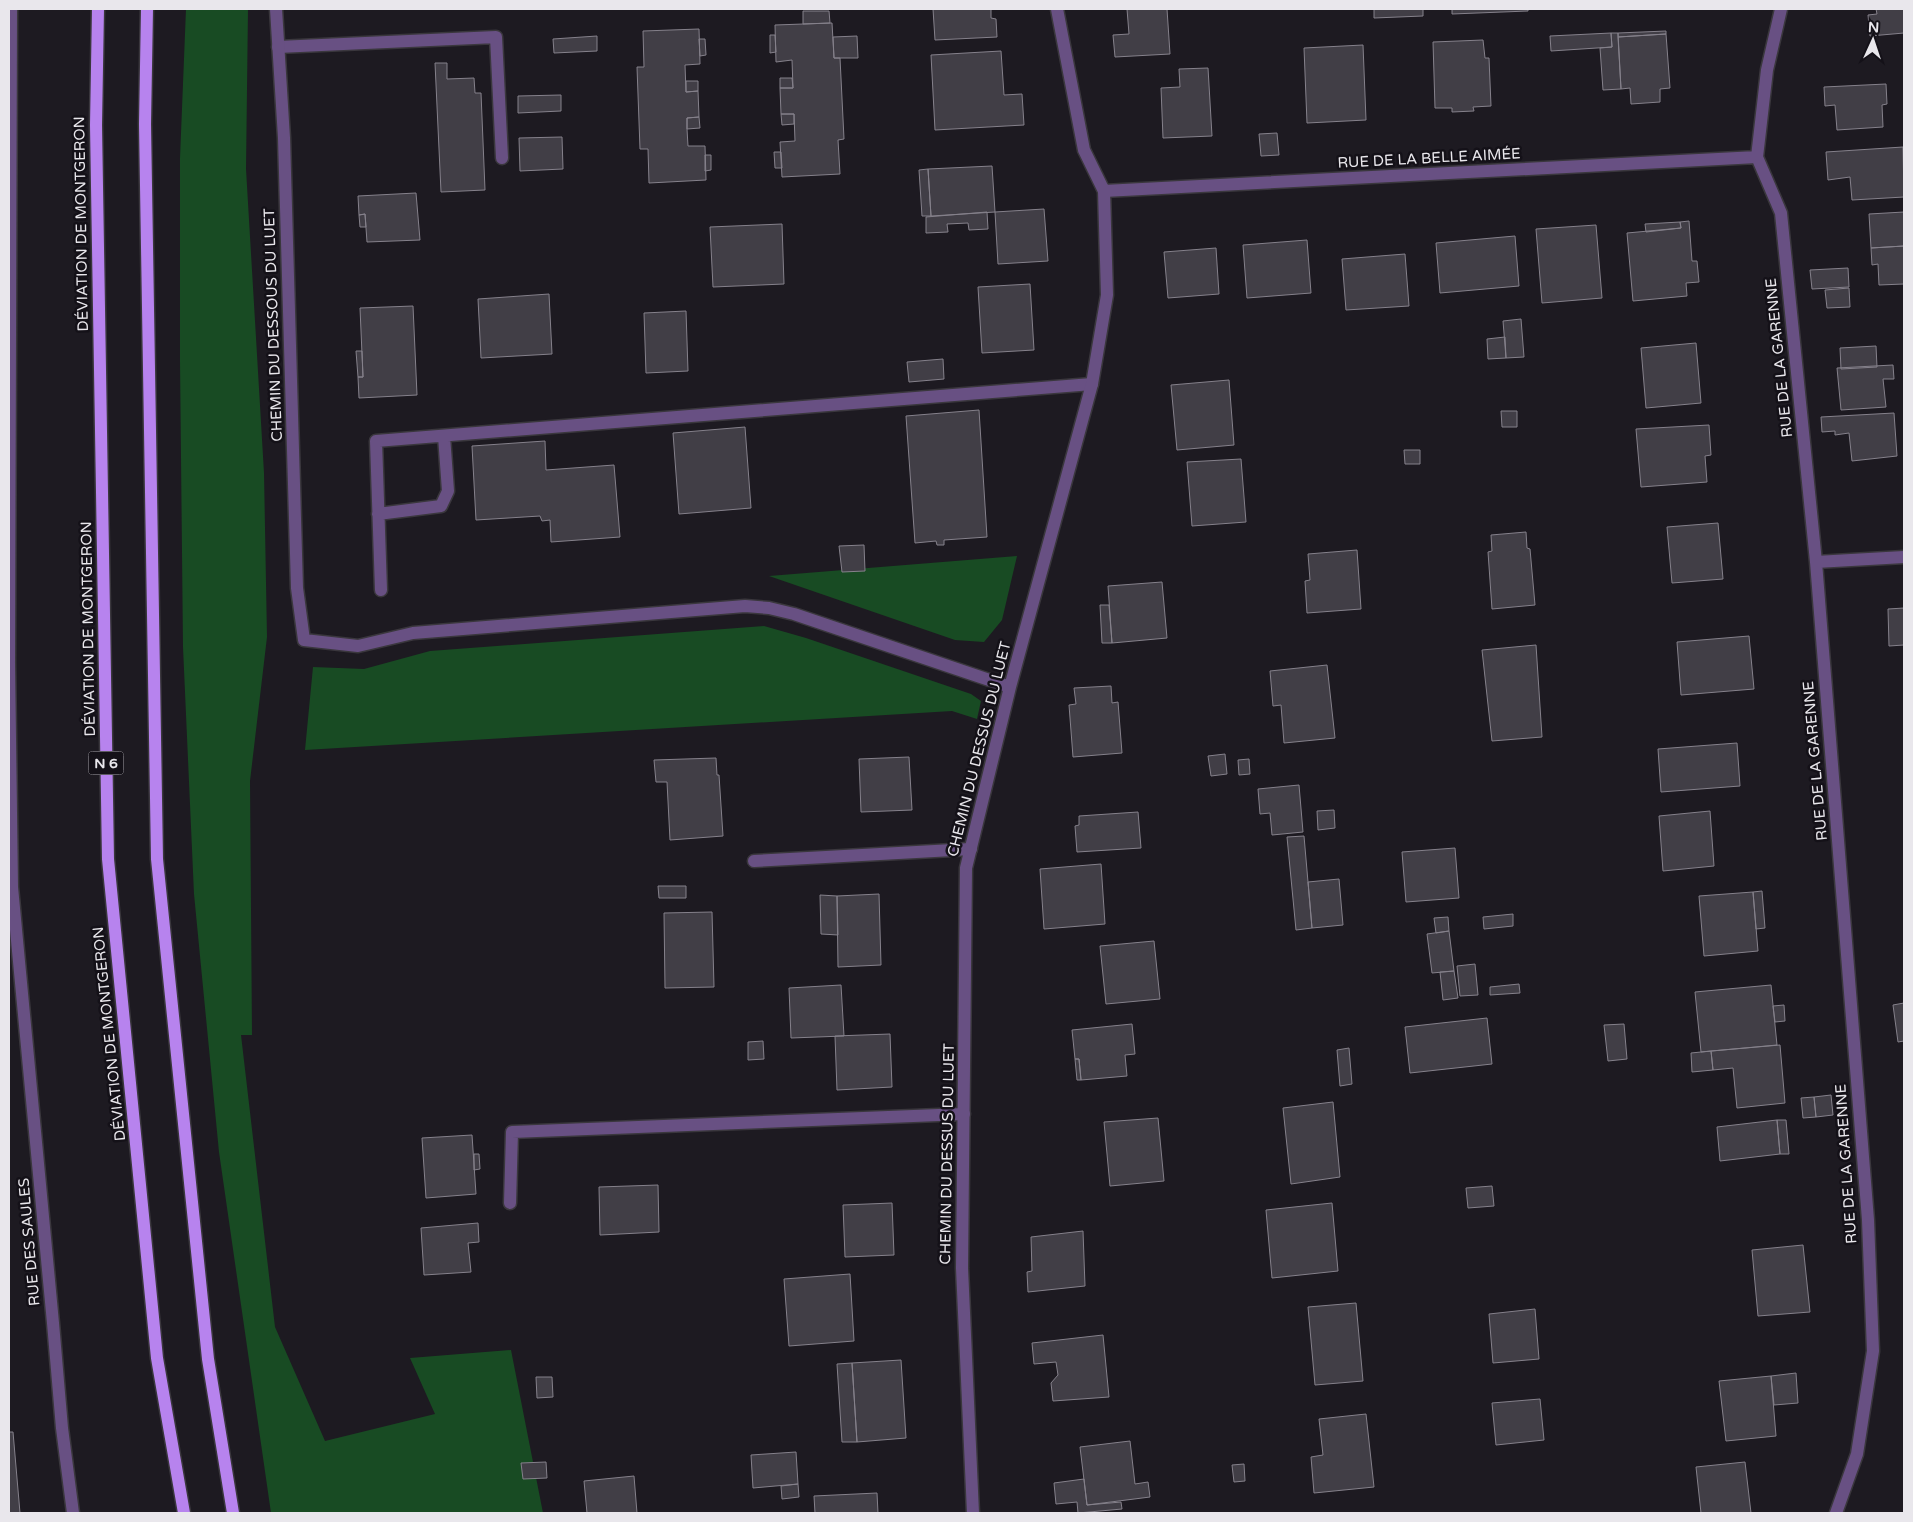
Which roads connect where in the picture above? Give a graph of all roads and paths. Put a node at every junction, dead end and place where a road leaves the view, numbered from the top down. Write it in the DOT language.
graph roads {
  1 [pos="11,9"];
  2 [pos="98,9"];
  3 [pos="147,9"];
  4 [pos="276,9"];
  5 [pos="1057,9"];
  6 [pos="1781,9"];
  7 [pos="278,47"];
  8 [pos="9,118"];
  9 [pos="1757,157"];
  10 [pos="502,158"];
  11 [pos="1104,191"];
  12 [pos="1092,384"];
  13 [pos="444,436"];
  14 [pos="378,514"];
  15 [pos="1904,557"];
  16 [pos="1816,562"];
  17 [pos="381,590"];
  18 [pos="1010,687"];
  19 [pos="971,849"];
  20 [pos="754,861"];
  21 [pos="11,864"];
  22 [pos="964,1114"];
  23 [pos="510,1203"];
  24 [pos="73,1513"];
  25 [pos="184,1513"];
  26 [pos="234,1513"];
  27 [pos="972,1513"];
  28 [pos="1836,1513"];
  1 -- 8 [label="street, RUE DES SAULES"];
  2 -- 25 [label="main road, DÉVIATION DE MONTGERON / N 6"];
  3 -- 26 [label="main road"];
  4 -- 7 [label="street, CHEMIN DU DESSOUS DU LUET"];
  5 -- 11 [label="street, CHEMIN DU DESSUS DU LUET"];
  6 -- 9 [label="street, RUE DE LA GARENNE"];
  7 -- 10 [label="street"];
  7 -- 18 [label="street, CHEMIN DU DESSOUS DU LUET"];
  8 -- 21 [label="street, RUE DES SAULES"];
  9 -- 11 [label="street, RUE DE LA BELLE AIMÉE"];
  9 -- 16 [label="street, RUE DE LA GARENNE"];
  11 -- 12 [label="street, CHEMIN DU DESSUS DU LUET"];
  12 -- 13 [label="street"];
  12 -- 18 [label="street, CHEMIN DU DESSUS DU LUET"];
  13 -- 14 [label="street"];
  13 -- 14 [label="street"];
  14 -- 17 [label="street"];
  15 -- 16 [label="street"];
  16 -- 28 [label="street, RUE DE LA GARENNE"];
  18 -- 19 [label="street, CHEMIN DU DESSUS DU LUET"];
  19 -- 20 [label="street"];
  19 -- 22 [label="street, CHEMIN DU DESSUS DU LUET"];
  21 -- 24 [label="street, RUE DES SAULES"];
  22 -- 23 [label="street"];
  22 -- 27 [label="street, CHEMIN DU DESSUS DU LUET"];
}
